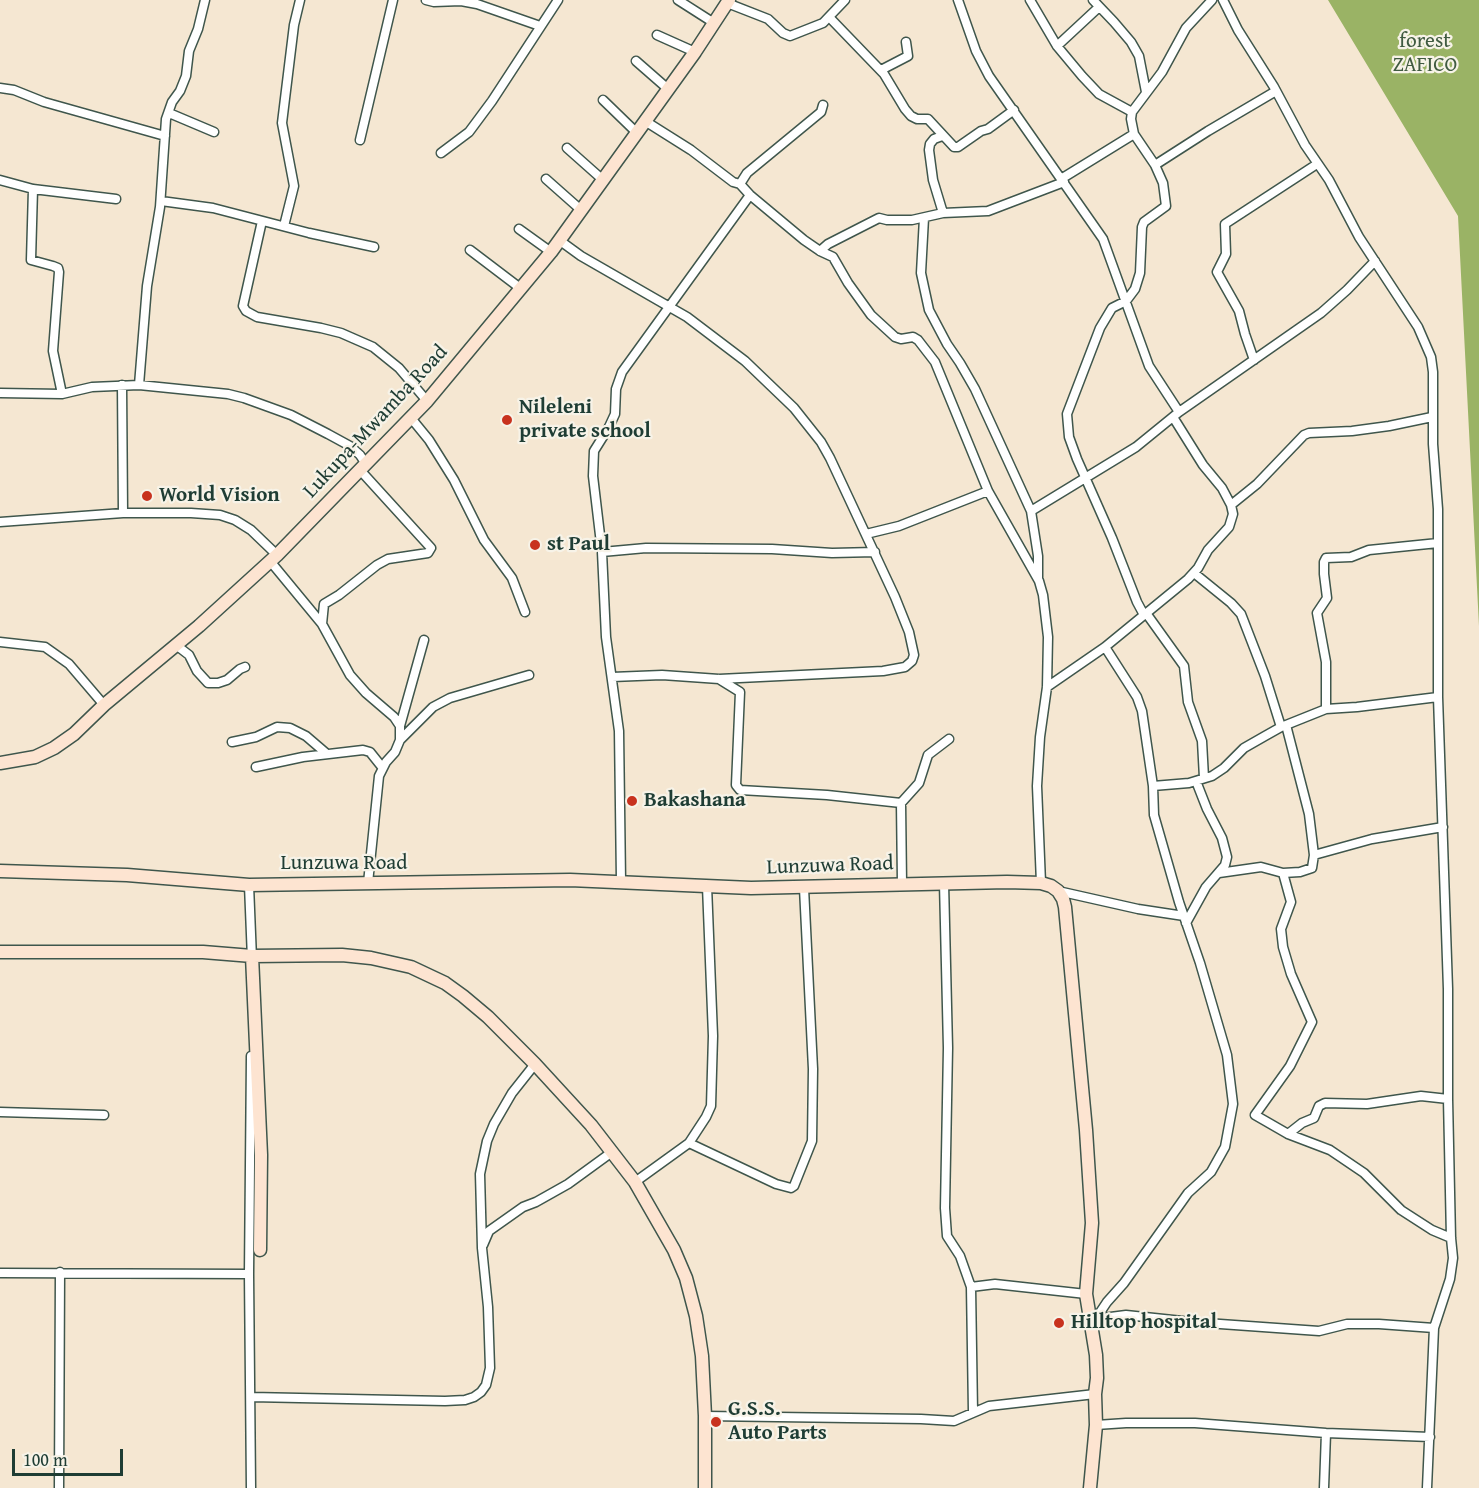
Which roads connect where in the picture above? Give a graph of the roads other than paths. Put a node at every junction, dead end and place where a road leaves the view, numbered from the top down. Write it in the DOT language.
graph roads {
  1 [pos="205,0"];
  2 [pos="300,0"];
  3 [pos="393,0"];
  4 [pos="426,0"];
  5 [pos="558,0"];
  6 [pos="678,0"];
  7 [pos="845,0"];
  8 [pos="958,0"];
  9 [pos="1030,0"];
  10 [pos="1212,0"];
  11 [pos="1223,0"];
  12 [pos="727,1"];
  13 [pos="1096,4"];
  14 [pos="830,18"];
  15 [pos="714,22"];
  16 [pos="540,26"];
  17 [pos="657,35"];
  18 [pos="906,42"];
  19 [pos="1057,46"];
  20 [pos="695,52"];
  21 [pos="636,61"];
  22 [pos="880,70"];
  23 [pos="0,88"];
  24 [pos="668,89"];
  25 [pos="1276,91"];
  26 [pos="1146,92"];
  27 [pos="603,100"];
  28 [pos="823,105"];
  29 [pos="1014,110"];
  30 [pos="169,112"];
  31 [pos="1132,112"];
  32 [pos="645,121"];
  33 [pos="214,132"];
  34 [pos="636,132"];
  35 [pos="1134,134"];
  36 [pos="165,136"];
  37 [pos="942,136"];
  38 [pos="360,140"];
  39 [pos="567,148"];
  40 [pos="441,153"];
  41 [pos="1317,164"];
  42 [pos="1155,165"];
  43 [pos="546,179"];
  44 [pos="0,180"];
  45 [pos="603,180"];
  46 [pos="1062,180"];
  47 [pos="740,184"];
  48 [pos="33,189"];
  49 [pos="750,195"];
  50 [pos="116,199"];
  51 [pos="160,201"];
  52 [pos="580,210"];
  53 [pos="944,213"];
  54 [pos="924,218"];
  55 [pos="261,221"];
  56 [pos="284,226"];
  57 [pos="519,229"];
  58 [pos="560,240"];
  59 [pos="374,247"];
  60 [pos="470,250"];
  61 [pos="820,251"];
  62 [pos="550,252"];
  63 [pos="1375,261"];
  64 [pos="520,288"];
  65 [pos="1126,302"];
  66 [pos="668,307"];
  67 [pos="1254,360"];
  68 [pos="122,385"];
  69 [pos="139,385"];
  70 [pos="0,393"];
  71 [pos="62,394"];
  72 [pos="427,401"];
  73 [pos="1176,415"];
  74 [pos="1432,417"];
  75 [pos="411,418"];
  76 [pos="363,467"];
  77 [pos="1085,478"];
  78 [pos="988,490"];
  79 [pos="1231,505"];
  80 [pos="1031,511"];
  81 [pos="123,513"];
  82 [pos="0,522"];
  83 [pos="866,534"];
  84 [pos="1438,543"];
  85 [pos="602,552"];
  86 [pos="875,552"];
  87 [pos="273,558"];
  88 [pos="1194,573"];
  89 [pos="1038,581"];
  90 [pos="525,612"];
  91 [pos="1145,614"];
  92 [pos="322,624"];
  93 [pos="424,640"];
  94 [pos="0,642"];
  95 [pos="176,645"];
  96 [pos="1105,647"];
  97 [pos="245,668"];
  98 [pos="530,675"];
  99 [pos="612,677"];
  100 [pos="719,679"];
  101 [pos="1047,687"];
  102 [pos="1438,697"];
  103 [pos="104,705"];
  104 [pos="1326,709"];
  105 [pos="400,726"];
  106 [pos="1283,726"];
  107 [pos="949,739"];
  108 [pos="400,740"];
  109 [pos="232,742"];
  110 [pos="327,754"];
  111 [pos="0,763"];
  112 [pos="256,767"];
  113 [pos="382,767"];
  114 [pos="1200,780"];
  115 [pos="1153,786"];
  116 [pos="901,803"];
  117 [pos="1443,827"];
  118 [pos="1314,855"];
  119 [pos="0,871"];
  120 [pos="1220,873"];
  121 [pos="1284,873"];
  122 [pos="621,881"];
  123 [pos="368,882"];
  124 [pos="902,883"];
  125 [pos="944,883"];
  126 [pos="1041,883"];
  127 [pos="249,885"];
  128 [pos="707,886"];
  129 [pos="804,888"];
  130 [pos="1058,891"];
  131 [pos="1185,920"];
  132 [pos="0,952"];
  133 [pos="252,956"];
  134 [pos="535,1064"];
  135 [pos="1448,1099"];
  136 [pos="0,1112"];
  137 [pos="104,1115"];
  138 [pos="1288,1134"];
  139 [pos="689,1143"];
  140 [pos="612,1152"];
  141 [pos="635,1182"];
  142 [pos="1450,1238"];
  143 [pos="482,1248"];
  144 [pos="260,1251"];
  145 [pos="60,1272"];
  146 [pos="0,1273"];
  147 [pos="249,1274"];
  148 [pos="971,1287"];
  149 [pos="1086,1294"];
  150 [pos="1094,1320"];
  151 [pos="1434,1328"];
  152 [pos="1095,1394"];
  153 [pos="251,1397"];
  154 [pos="973,1412"];
  155 [pos="705,1416"];
  156 [pos="1096,1425"];
  157 [pos="1326,1433"];
  158 [pos="1430,1437"];
  159 [pos="58,1488"];
  160 [pos="251,1488"];
  161 [pos="705,1488"];
  162 [pos="1090,1488"];
  163 [pos="1324,1488"];
  164 [pos="1427,1488"];
  1 -- 30 [label="street"];
  2 -- 56 [label="street"];
  3 -- 38 [label="street"];
  4 -- 16 [label="street"];
  5 -- 16 [label="street"];
  6 -- 15 [label="street"];
  7 -- 14 [label="street"];
  8 -- 29 [label="street"];
  9 -- 19 [label="street"];
  10 -- 26 [label="street"];
  11 -- 25 [label="street"];
  12 -- 14 [label="street"];
  12 -- 15 [label="street, Lukupa-Mwamba Road"];
  13 -- 19 [label="street"];
  13 -- 26 [label="street"];
  14 -- 22 [label="street"];
  15 -- 20 [label="street, Lukupa-Mwamba Road"];
  16 -- 40 [label="street"];
  17 -- 20 [label="street"];
  18 -- 22 [label="street"];
  19 -- 31 [label="street"];
  20 -- 24 [label="street, Lukupa-Mwamba Road"];
  21 -- 24 [label="street"];
  22 -- 37 [label="street"];
  23 -- 36 [label="street"];
  24 -- 32 [label="street, Lukupa-Mwamba Road"];
  25 -- 41 [label="street"];
  25 -- 42 [label="street"];
  26 -- 31 [label="street"];
  27 -- 34 [label="street"];
  28 -- 47 [label="street"];
  29 -- 37 [label="street"];
  29 -- 46 [label="street"];
  30 -- 33 [label="street"];
  30 -- 36 [label="street"];
  31 -- 35 [label="street"];
  32 -- 34 [label="street, Lukupa-Mwamba Road"];
  32 -- 47 [label="street"];
  34 -- 45 [label="street, Lukupa-Mwamba Road"];
  35 -- 42 [label="street"];
  35 -- 46 [label="street"];
  36 -- 51 [label="street"];
  37 -- 53 [label="street"];
  39 -- 45 [label="street"];
  41 -- 63 [label="street"];
  41 -- 67 [label="street"];
  42 -- 65 [label="street"];
  43 -- 52 [label="street"];
  44 -- 48 [label="street"];
  45 -- 52 [label="street, Lukupa-Mwamba Road"];
  46 -- 53 [label="street"];
  46 -- 65 [label="street"];
  47 -- 49 [label="street"];
  48 -- 50 [label="street"];
  48 -- 71 [label="street"];
  49 -- 61 [label="street"];
  49 -- 66 [label="street"];
  51 -- 55 [label="street"];
  51 -- 69 [label="street"];
  52 -- 58 [label="street, Lukupa-Mwamba Road"];
  53 -- 54 [label="street"];
  54 -- 61 [label="street"];
  54 -- 80 [label="street"];
  55 -- 56 [label="street"];
  55 -- 72 [label="street"];
  56 -- 59 [label="street"];
  57 -- 62 [label="street"];
  58 -- 62 [label="street, Lukupa-Mwamba Road"];
  58 -- 66 [label="street"];
  60 -- 64 [label="street"];
  61 -- 78 [label="street"];
  62 -- 64 [label="street, Lukupa-Mwamba Road"];
  63 -- 67 [label="street"];
  63 -- 74 [label="street"];
  64 -- 72 [label="street, Lukupa-Mwamba Road"];
  65 -- 73 [label="street"];
  65 -- 77 [label="street"];
  66 -- 83 [label="street"];
  66 -- 85 [label="street"];
  67 -- 73 [label="street"];
  68 -- 69 [label="street"];
  68 -- 71 [label="street"];
  68 -- 81 [label="street"];
  69 -- 76 [label="street"];
  70 -- 71 [label="street"];
  72 -- 75 [label="street, Lukupa-Mwamba Road"];
  73 -- 77 [label="street"];
  73 -- 79 [label="street"];
  74 -- 79 [label="street"];
  74 -- 84 [label="street"];
  75 -- 76 [label="street, Lukupa-Mwamba Road"];
  75 -- 90 [label="street"];
  76 -- 87 [label="street, Lukupa-Mwamba Road"];
  76 -- 92 [label="street"];
  77 -- 80 [label="street"];
  77 -- 91 [label="street"];
  78 -- 83 [label="street"];
  78 -- 89 [label="street"];
  79 -- 88 [label="street"];
  80 -- 89 [label="street"];
  81 -- 82 [label="street"];
  81 -- 87 [label="street"];
  83 -- 86 [label="street"];
  84 -- 102 [label="street"];
  84 -- 104 [label="street"];
  85 -- 86 [label="street"];
  85 -- 99 [label="street"];
  86 -- 100 [label="street"];
  87 -- 92 [label="street"];
  87 -- 95 [label="street, Lukupa-Mwamba Road"];
  88 -- 91 [label="street"];
  88 -- 106 [label="street"];
  89 -- 101 [label="street"];
  91 -- 96 [label="street"];
  91 -- 114 [label="street"];
  92 -- 105 [label="street"];
  93 -- 105 [label="street"];
  94 -- 103 [label="street"];
  95 -- 97 [label="street"];
  95 -- 103 [label="street, Lukupa-Mwamba Road"];
  96 -- 101 [label="street"];
  96 -- 115 [label="street"];
  98 -- 108 [label="street"];
  99 -- 100 [label="street"];
  99 -- 122 [label="street"];
  100 -- 116 [label="street"];
  101 -- 126 [label="street"];
  102 -- 104 [label="street"];
  102 -- 117 [label="street"];
  103 -- 111 [label="street, Lukupa-Mwamba Road"];
  104 -- 106 [label="street"];
  105 -- 108 [label="street"];
  106 -- 114 [label="street"];
  106 -- 118 [label="street"];
  107 -- 116 [label="street"];
  108 -- 113 [label="street"];
  109 -- 110 [label="street"];
  110 -- 112 [label="street"];
  110 -- 113 [label="street"];
  113 -- 123 [label="street"];
  114 -- 115 [label="street"];
  114 -- 120 [label="street"];
  115 -- 131 [label="street"];
  116 -- 124 [label="street"];
  117 -- 118 [label="street"];
  117 -- 135 [label="street"];
  118 -- 121 [label="street"];
  119 -- 127 [label="street, Lunzuwa Road"];
  120 -- 121 [label="street"];
  120 -- 131 [label="street"];
  121 -- 138 [label="street"];
  122 -- 123 [label="street, Lunzuwa Road"];
  122 -- 128 [label="street, Lunzuwa Road"];
  123 -- 127 [label="street, Lunzuwa Road"];
  124 -- 125 [label="street, Lunzuwa Road"];
  124 -- 129 [label="street, Lunzuwa Road"];
  125 -- 126 [label="street, Lunzuwa Road"];
  125 -- 148 [label="street"];
  126 -- 130 [label="street, Lunzuwa Road"];
  127 -- 133 [label="street"];
  128 -- 129 [label="street, Lunzuwa Road"];
  128 -- 139 [label="street"];
  129 -- 139 [label="street"];
  130 -- 131 [label="street"];
  130 -- 149 [label="street"];
  131 -- 150 [label="street"];
  132 -- 133 [label="street"];
  133 -- 134 [label="street"];
  133 -- 144 [label="street"];
  133 -- 147 [label="street"];
  134 -- 140 [label="street"];
  134 -- 143 [label="street"];
  135 -- 138 [label="street"];
  135 -- 142 [label="street"];
  136 -- 137 [label="street"];
  138 -- 142 [label="street"];
  139 -- 141 [label="street"];
  140 -- 141 [label="street"];
  140 -- 143 [label="street"];
  141 -- 155 [label="street"];
  142 -- 151 [label="street"];
  143 -- 153 [label="street"];
  145 -- 146 [label="street"];
  145 -- 147 [label="street"];
  145 -- 159 [label="street"];
  147 -- 153 [label="street"];
  148 -- 149 [label="street"];
  148 -- 154 [label="street"];
  149 -- 150 [label="street"];
  150 -- 151 [label="street"];
  150 -- 152 [label="street"];
  151 -- 158 [label="street"];
  152 -- 154 [label="street"];
  152 -- 156 [label="street"];
  153 -- 160 [label="street"];
  154 -- 155 [label="street"];
  155 -- 161 [label="street"];
  156 -- 157 [label="street"];
  156 -- 162 [label="street"];
  157 -- 158 [label="street"];
  157 -- 163 [label="street"];
  158 -- 164 [label="street"];
}
